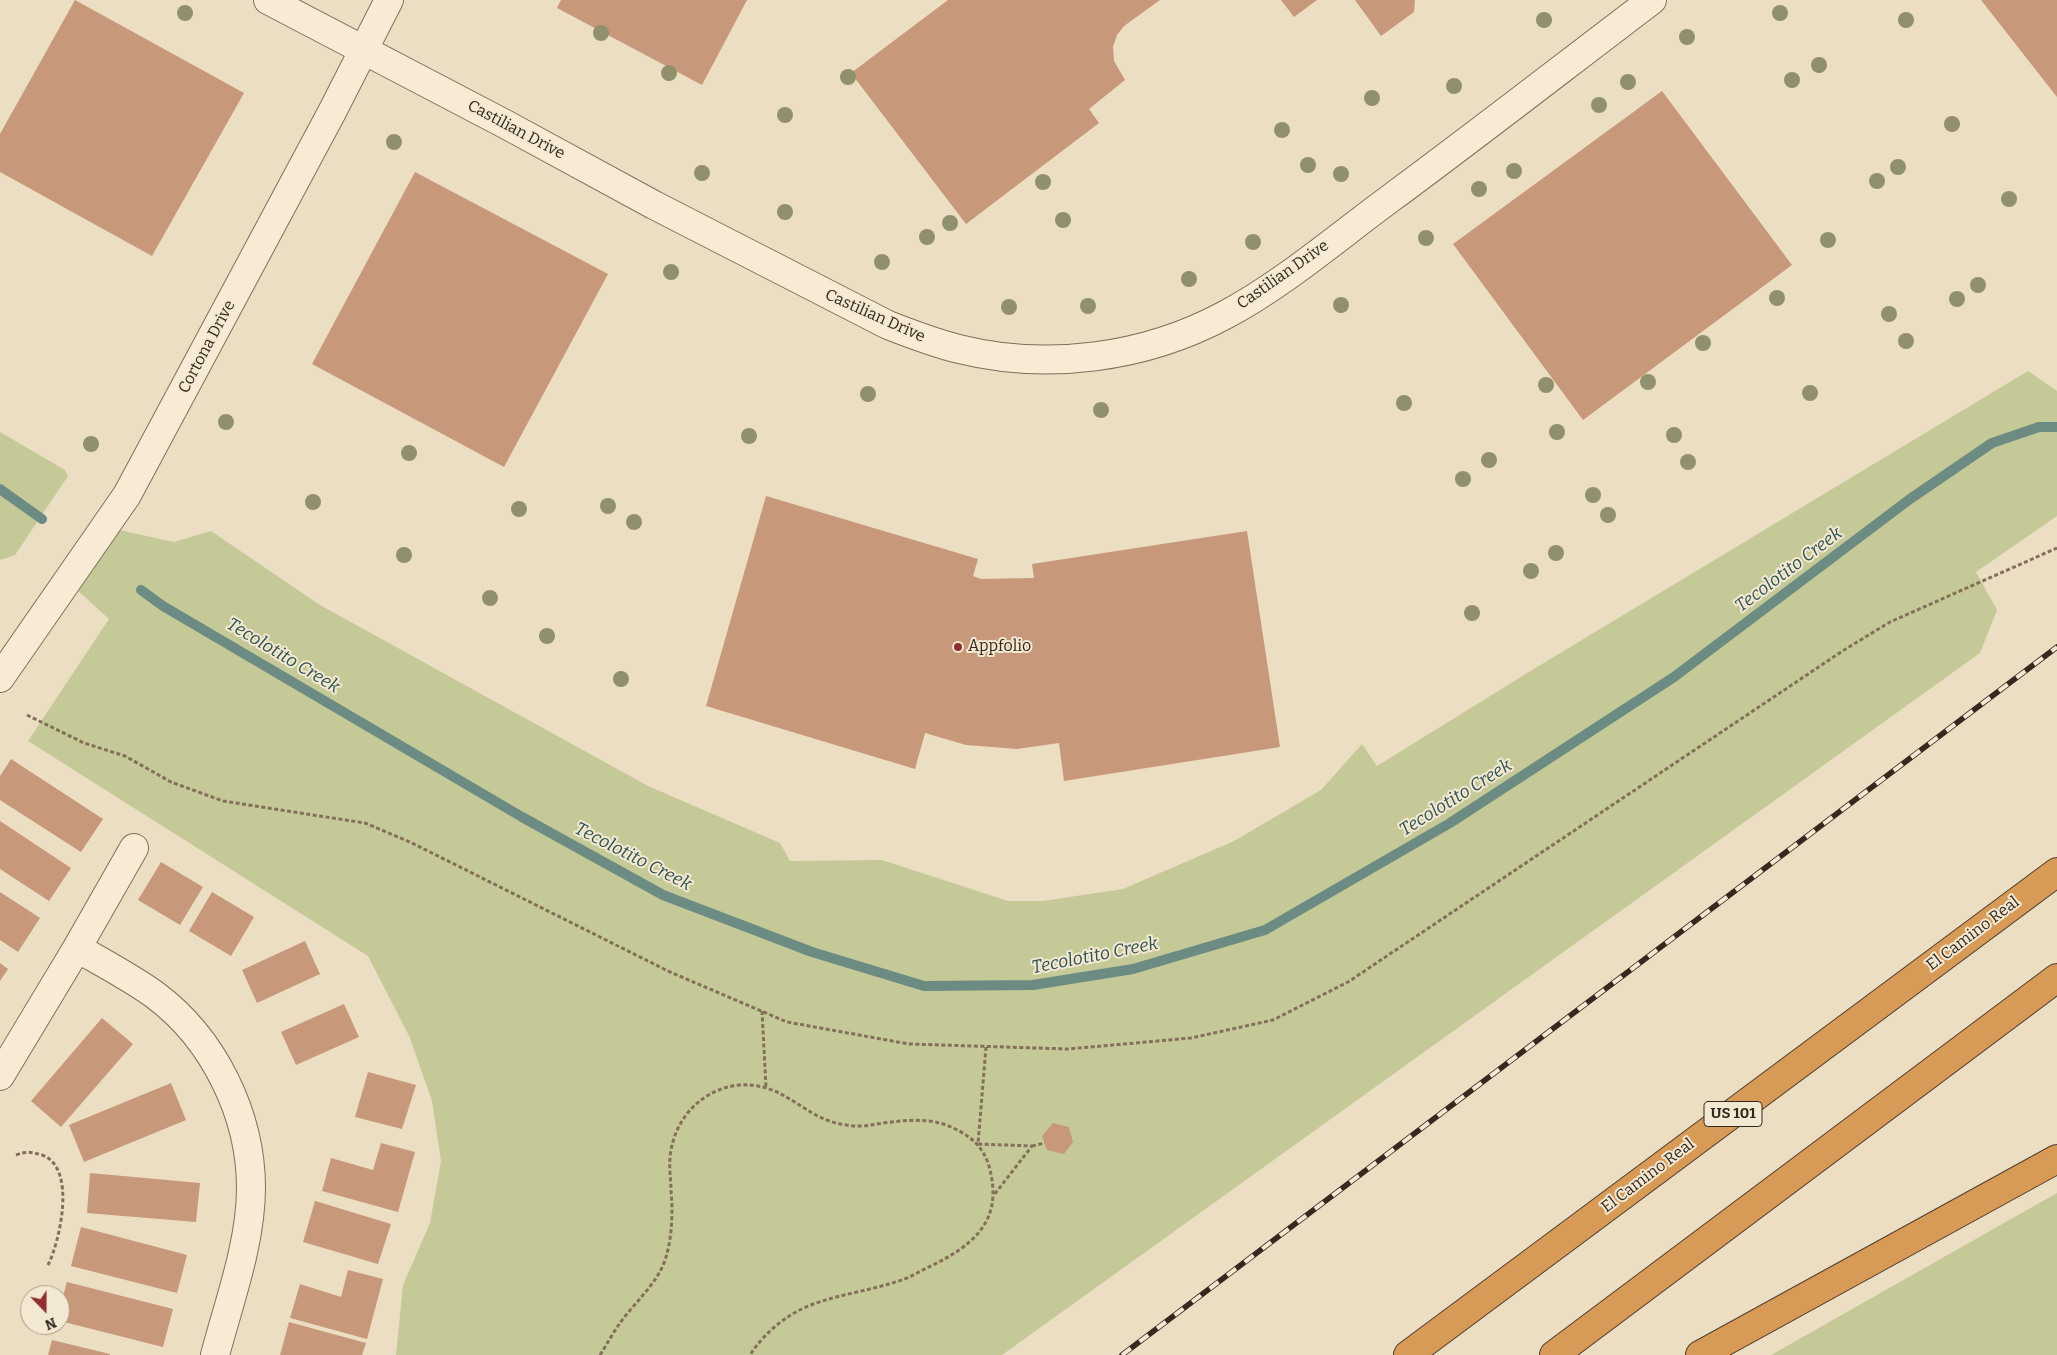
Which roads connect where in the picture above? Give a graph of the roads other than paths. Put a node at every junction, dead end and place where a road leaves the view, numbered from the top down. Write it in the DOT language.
graph roads {
  1 [pos="268,0"];
  2 [pos="389,0"];
  3 [pos="1652,0"];
  4 [pos="363,51"];
  5 [pos="0,678"];
  6 [pos="134,848"];
  7 [pos="2057,872"];
  8 [pos="77,948"];
  9 [pos="2057,978"];
  10 [pos="0,1076"];
  11 [pos="2057,1159"];
  12 [pos="215,1355"];
  13 [pos="1408,1355"];
  14 [pos="1554,1355"];
  15 [pos="1700,1355"];
  1 -- 4 [label="street, Castilian Drive"];
  2 -- 4 [label="street, Cortona Drive"];
  3 -- 4 [label="street, Castilian Drive"];
  4 -- 5 [label="street, Cortona Drive"];
  6 -- 8 [label="street"];
  7 -- 13 [label="highway, El Camino Real / US 101"];
  8 -- 10 [label="street"];
  8 -- 12 [label="street"];
  9 -- 14 [label="highway"];
  11 -- 15 [label="highway"];
}
